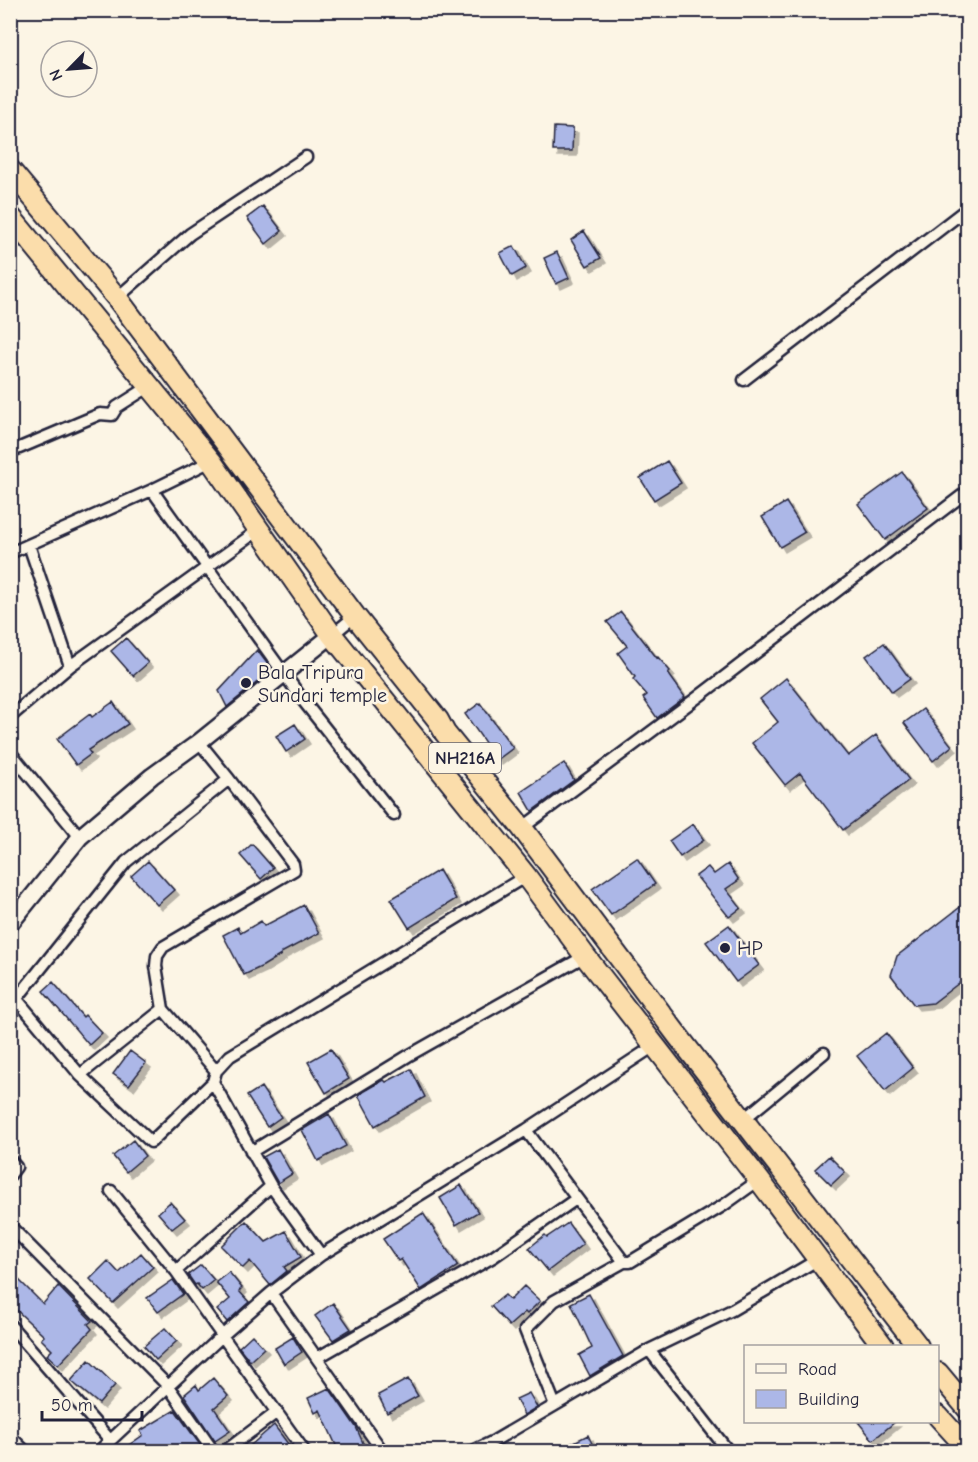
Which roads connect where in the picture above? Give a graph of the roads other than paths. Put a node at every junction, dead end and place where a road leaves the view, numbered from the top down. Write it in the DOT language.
graph roads {
  1 [pos="306,157"];
  2 [pos="10,171"];
  3 [pos="968,207"];
  4 [pos="10,216"];
  5 [pos="117,298"];
  6 [pos="744,380"];
  7 [pos="150,386"];
  8 [pos="10,452"];
  9 [pos="211,460"];
  10 [pos="152,490"];
  11 [pos="968,491"];
  12 [pos="260,529"];
  13 [pos="29,545"];
  14 [pos="10,553"];
  15 [pos="207,567"];
  16 [pos="355,616"];
  17 [pos="332,636"];
  18 [pos="69,666"];
  19 [pos="284,673"];
  20 [pos="10,717"];
  21 [pos="199,742"];
  22 [pos="10,752"];
  23 [pos="229,778"];
  24 [pos="394,815"];
  25 [pos="522,828"];
  26 [pos="80,837"];
  27 [pos="526,876"];
  28 [pos="10,924"];
  29 [pos="585,956"];
  30 [pos="13,999"];
  31 [pos="163,1009"];
  32 [pos="654,1046"];
  33 [pos="824,1053"];
  34 [pos="216,1071"];
  35 [pos="80,1075"];
  36 [pos="213,1082"];
  37 [pos="744,1119"];
  38 [pos="526,1130"];
  39 [pos="251,1152"];
  40 [pos="10,1160"];
  41 [pos="10,1175"];
  42 [pos="759,1180"];
  43 [pos="271,1186"];
  44 [pos="111,1191"];
  45 [pos="576,1199"];
  46 [pos="10,1226"];
  47 [pos="321,1255"];
  48 [pos="817,1260"];
  49 [pos="624,1262"];
  50 [pos="176,1271"];
  51 [pos="271,1293"];
  52 [pos="10,1325"];
  53 [pos="223,1335"];
  54 [pos="881,1345"];
  55 [pos="916,1345"];
  56 [pos="649,1350"];
  57 [pos="317,1358"];
  58 [pos="939,1374"];
  59 [pos="168,1386"];
  60 [pos="555,1406"];
  61 [pos="968,1409"];
  62 [pos="277,1412"];
  63 [pos="939,1417"];
  64 [pos="10,1436"];
  65 [pos="110,1440"];
  66 [pos="962,1448"];
  67 [pos="26,1452"];
  68 [pos="98,1452"];
  69 [pos="214,1452"];
  70 [pos="224,1452"];
  71 [pos="305,1452"];
  72 [pos="383,1452"];
  73 [pos="471,1452"];
  74 [pos="729,1452"];
  1 -- 5 [label="street"];
  2 -- 5 [label="highway, NH216A"];
  3 -- 6 [label="street"];
  4 -- 7 [label="highway, NH216A"];
  5 -- 16 [label="highway, NH216A"];
  7 -- 8 [label="street"];
  7 -- 9 [label="highway, NH216A"];
  9 -- 10 [label="street"];
  9 -- 12 [label="highway, NH216A"];
  10 -- 13 [label="street"];
  10 -- 15 [label="street"];
  11 -- 25 [label="street"];
  12 -- 15 [label="street"];
  12 -- 17 [label="highway, NH216A"];
  13 -- 14 [label="street"];
  13 -- 18 [label="street"];
  15 -- 18 [label="street"];
  15 -- 19 [label="street"];
  16 -- 17 [label="street"];
  16 -- 25 [label="highway, NH216A"];
  17 -- 19 [label="main road"];
  17 -- 27 [label="highway, NH216A"];
  18 -- 20 [label="street"];
  19 -- 21 [label="main road"];
  19 -- 24 [label="street"];
  21 -- 23 [label="street"];
  21 -- 26 [label="main road"];
  22 -- 26 [label="street"];
  23 -- 30 [label="street"];
  23 -- 31 [label="street"];
  25 -- 37 [label="highway, NH216A"];
  26 -- 28 [label="main road"];
  27 -- 29 [label="highway, NH216A"];
  27 -- 34 [label="street"];
  29 -- 32 [label="highway, NH216A"];
  29 -- 39 [label="street"];
  30 -- 35 [label="street"];
  31 -- 34 [label="street"];
  31 -- 35 [label="street"];
  32 -- 38 [label="street"];
  32 -- 42 [label="highway, NH216A"];
  33 -- 37 [label="street"];
  34 -- 36 [label="street"];
  35 -- 36 [label="street"];
  36 -- 39 [label="street"];
  37 -- 55 [label="highway, NH216A"];
  38 -- 45 [label="street"];
  38 -- 47 [label="street"];
  39 -- 43 [label="street"];
  40 -- 41 [label="street"];
  42 -- 48 [label="highway, NH216A"];
  42 -- 49 [label="street"];
  43 -- 47 [label="street"];
  43 -- 50 [label="street"];
  44 -- 50 [label="street"];
  45 -- 49 [label="street"];
  45 -- 57 [label="street"];
  46 -- 59 [label="street"];
  47 -- 51 [label="street"];
  48 -- 54 [label="highway, NH216A"];
  48 -- 56 [label="street"];
  49 -- 60 [label="street"];
  50 -- 53 [label="street"];
  51 -- 53 [label="street"];
  51 -- 57 [label="street"];
  52 -- 65 [label="street"];
  53 -- 59 [label="street"];
  53 -- 62 [label="street"];
  56 -- 60 [label="street"];
  56 -- 74 [label="street"];
  57 -- 72 [label="street"];
  58 -- 61 [label="highway"];
  59 -- 65 [label="street"];
  59 -- 69 [label="street"];
  60 -- 73 [label="street"];
  62 -- 70 [label="street"];
  62 -- 71 [label="street"];
  63 -- 66 [label="highway"];
  64 -- 67 [label="street"];
  65 -- 68 [label="street"];
}
